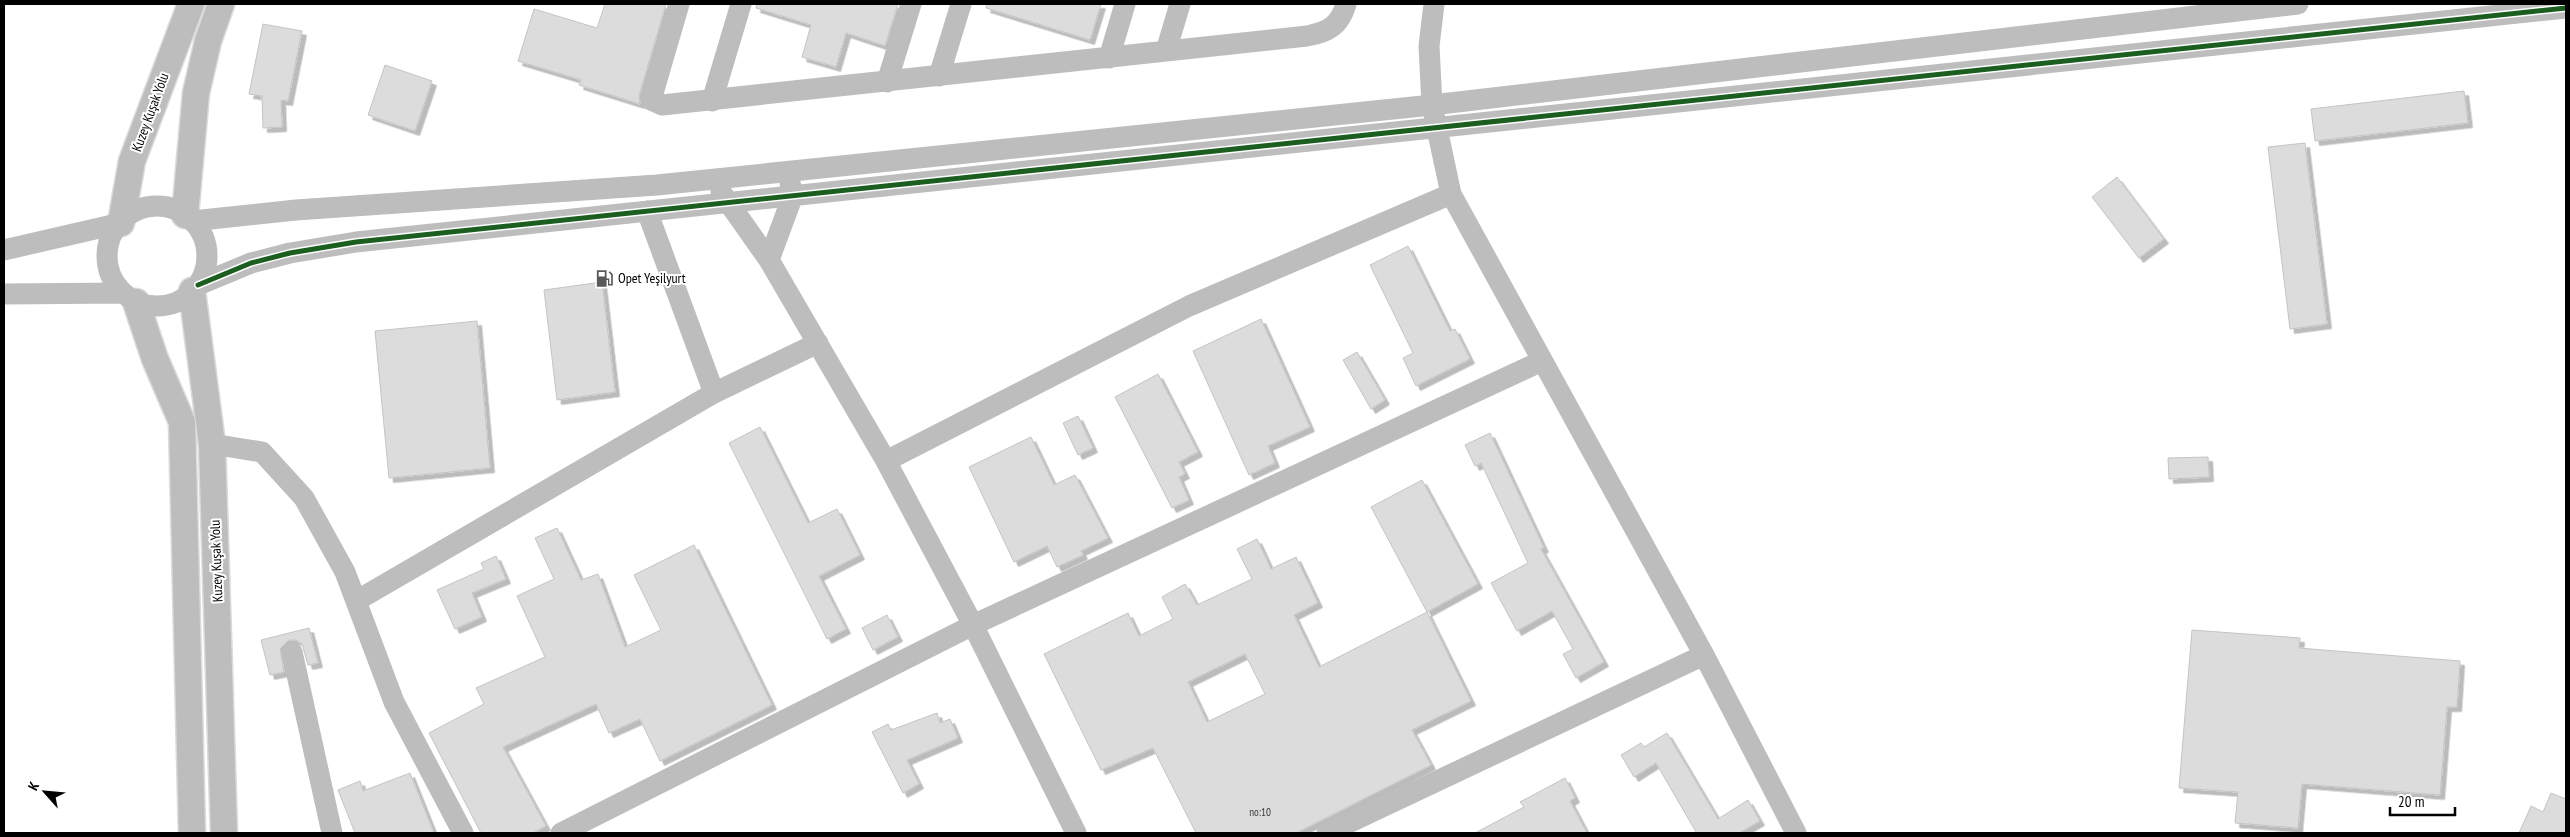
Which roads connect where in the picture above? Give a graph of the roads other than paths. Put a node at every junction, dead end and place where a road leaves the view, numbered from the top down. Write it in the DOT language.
graph roads {
  1 [pos="191,4"];
  2 [pos="221,4"];
  3 [pos="680,4"];
  4 [pos="741,4"];
  5 [pos="912,4"];
  6 [pos="961,4"];
  7 [pos="1125,4"];
  8 [pos="1180,4"];
  9 [pos="1346,4"];
  10 [pos="1434,4"];
  11 [pos="2298,4"];
  12 [pos="2566,8"];
  13 [pos="1166,51"];
  14 [pos="1109,58"];
  15 [pos="939,76"];
  16 [pos="888,82"];
  17 [pos="712,101"];
  18 [pos="1432,105"];
  19 [pos="1436,127"];
  20 [pos="787,172"];
  21 [pos="713,179"];
  22 [pos="1451,194"];
  23 [pos="793,195"];
  24 [pos="727,202"];
  25 [pos="647,211"];
  26 [pos="188,218"];
  27 [pos="121,222"];
  28 [pos="4,250"];
  29 [pos="769,260"];
  30 [pos="195,288"];
  31 [pos="4,294"];
  32 [pos="129,298"];
  33 [pos="818,343"];
  34 [pos="1542,361"];
  35 [pos="714,393"];
  36 [pos="212,444"];
  37 [pos="886,461"];
  38 [pos="356,601"];
  39 [pos="973,625"];
  40 [pos="292,652"];
  41 [pos="1704,655"];
  42 [pos="192,833"];
  43 [pos="224,833"];
  44 [pos="332,833"];
  45 [pos="463,833"];
  46 [pos="561,833"];
  47 [pos="1076,833"];
  48 [pos="1327,833"];
  49 [pos="1796,833"];
  1 -- 27 [label="main road, Kuzey Kuşak Yolu"];
  2 -- 26 [label="main road"];
  3 -- 17 [label="street"];
  4 -- 17 [label="street"];
  5 -- 16 [label="street"];
  6 -- 15 [label="street"];
  7 -- 14 [label="street"];
  8 -- 13 [label="street"];
  9 -- 13 [label="street"];
  10 -- 18 [label="street"];
  11 -- 18 [label="street"];
  12 -- 19 [label="street"];
  13 -- 14 [label="street"];
  14 -- 15 [label="street"];
  15 -- 16 [label="street"];
  16 -- 17 [label="street"];
  18 -- 19 [label="street"];
  18 -- 20 [label="street"];
  19 -- 22 [label="street"];
  19 -- 23 [label="street"];
  20 -- 21 [label="street"];
  20 -- 23 [label="street"];
  21 -- 24 [label="street"];
  21 -- 26 [label="street"];
  22 -- 34 [label="street"];
  22 -- 37 [label="street"];
  23 -- 24 [label="street"];
  23 -- 29 [label="street"];
  24 -- 25 [label="street"];
  24 -- 29 [label="street"];
  25 -- 30 [label="street"];
  25 -- 35 [label="street"];
  26 -- 27 [label="street"];
  26 -- 30 [label="street"];
  27 -- 28 [label="street"];
  27 -- 32 [label="street"];
  29 -- 33 [label="street"];
  30 -- 32 [label="street"];
  30 -- 36 [label="main road, Kuzey Kuşak Yolu"];
  31 -- 32 [label="street"];
  32 -- 42 [label="main road"];
  33 -- 35 [label="street"];
  33 -- 37 [label="street"];
  34 -- 39 [label="street"];
  34 -- 41 [label="street"];
  35 -- 38 [label="street"];
  36 -- 38 [label="street"];
  36 -- 43 [label="main road, Kuzey Kuşak Yolu"];
  37 -- 39 [label="street"];
  38 -- 45 [label="street"];
  39 -- 46 [label="street"];
  39 -- 47 [label="street"];
  40 -- 44 [label="street"];
  41 -- 48 [label="street"];
  41 -- 49 [label="street"];
}
